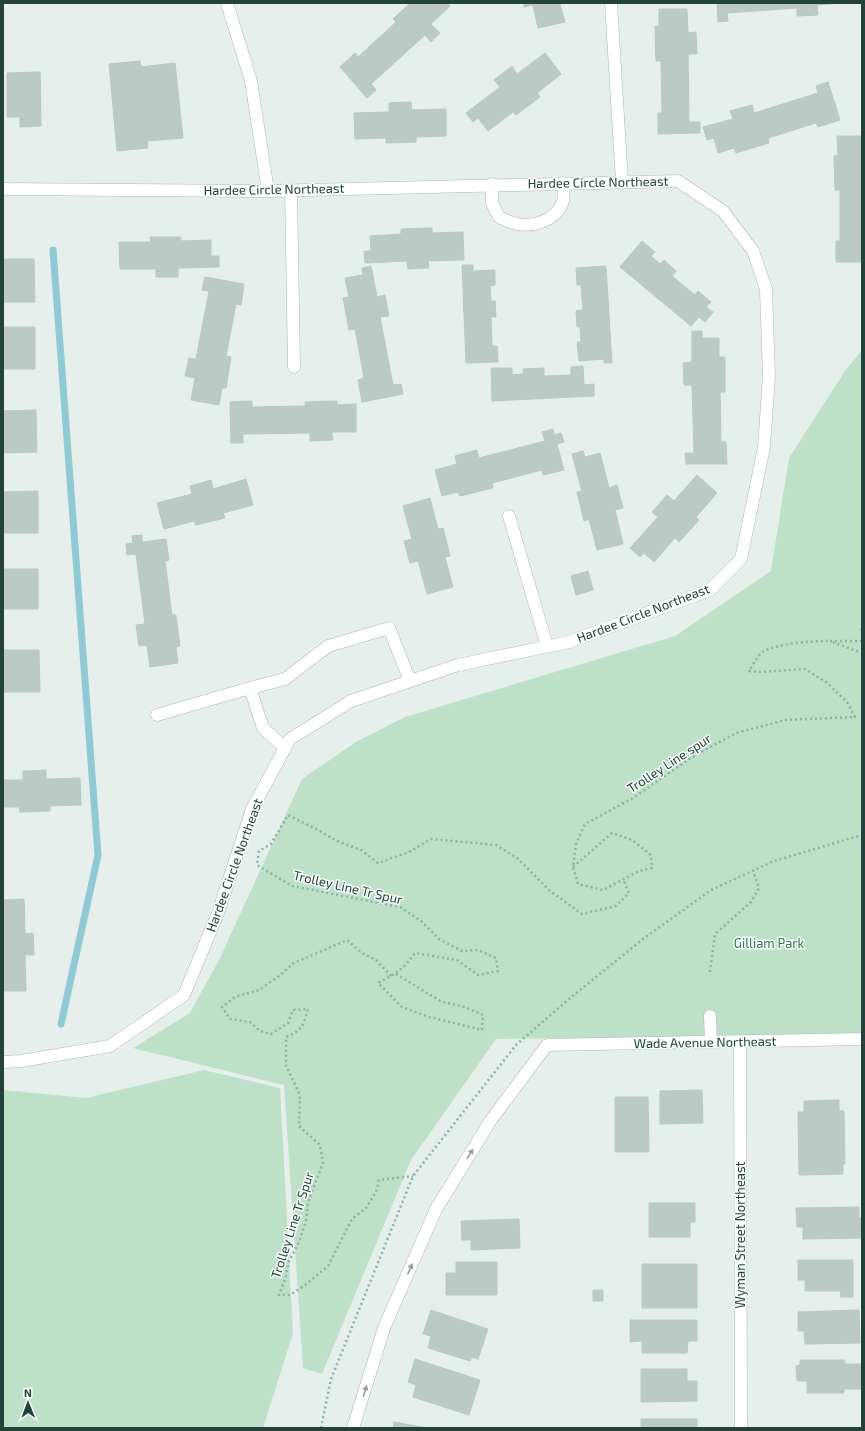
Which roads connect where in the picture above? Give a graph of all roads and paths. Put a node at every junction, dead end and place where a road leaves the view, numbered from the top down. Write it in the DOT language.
graph roads {
  1 [pos="227,3"];
  2 [pos="611,3"];
  3 [pos="622,182"];
  4 [pos="563,183"];
  5 [pos="492,184"];
  6 [pos="3,189"];
  7 [pos="290,190"];
  8 [pos="268,191"];
  9 [pos="294,367"];
  10 [pos="509,516"];
  11 [pos="862,629"];
  12 [pos="862,632"];
  13 [pos="830,641"];
  14 [pos="862,641"];
  15 [pos="547,646"];
  16 [pos="862,653"];
  17 [pos="410,681"];
  18 [pos="250,688"];
  19 [pos="158,715"];
  20 [pos="285,748"];
  21 [pos="573,867"];
  22 [pos="753,870"];
  23 [pos="623,879"];
  24 [pos="710,972"];
  25 [pos="396,974"];
  26 [pos="391,976"];
  27 [pos="710,1016"];
  28 [pos="862,1039"];
  29 [pos="711,1042"];
  30 [pos="740,1042"];
  31 [pos="3,1062"];
  32 [pos="413,1176"];
  33 [pos="354,1428"];
  34 [pos="741,1428"];
  1 -- 8 [label="street"];
  2 -- 3 [label="street"];
  3 -- 4 [label="street, Hardee Circle Northeast"];
  3 -- 15 [label="street, Hardee Circle Northeast"];
  4 -- 5 [label="street, Hardee Circle Northeast"];
  4 -- 5 [label="street"];
  5 -- 7 [label="street, Hardee Circle Northeast"];
  6 -- 8 [label="street, Hardee Circle Northeast"];
  7 -- 8 [label="street, Hardee Circle Northeast"];
  7 -- 9 [label="street"];
  10 -- 15 [label="street"];
  11 -- 12 [label="path"];
  13 -- 14 [label="path"];
  13 -- 16 [label="path"];
  13 -- 21 [label="path, Trolley Line spur"];
  15 -- 17 [label="street, Hardee Circle Northeast"];
  17 -- 18 [label="street"];
  17 -- 20 [label="street, Hardee Circle Northeast"];
  18 -- 19 [label="street"];
  18 -- 20 [label="street"];
  20 -- 31 [label="street, Hardee Circle Northeast"];
  21 -- 23 [label="path, Trolley Line spur"];
  21 -- 23 [label="path, Trolley Line spur"];
  22 -- 24 [label="path"];
  23 -- 25 [label="path, Trolley Line Tr Spur"];
  25 -- 26 [label="path, Trolley Line Tr Spur"];
  25 -- 26 [label="path, Trolley Line Tr Spur"];
  26 -- 32 [label="path, Trolley Line Tr Spur"];
  27 -- 29 [label="street"];
  28 -- 30 [label="street, Wade Avenue Northeast"];
  29 -- 30 [label="street, Wade Avenue Northeast"];
  33 -- 29 [label="street, Wade Avenue Northeast, one-way"];
  30 -- 34 [label="street, Wyman Street Northeast"];
}
